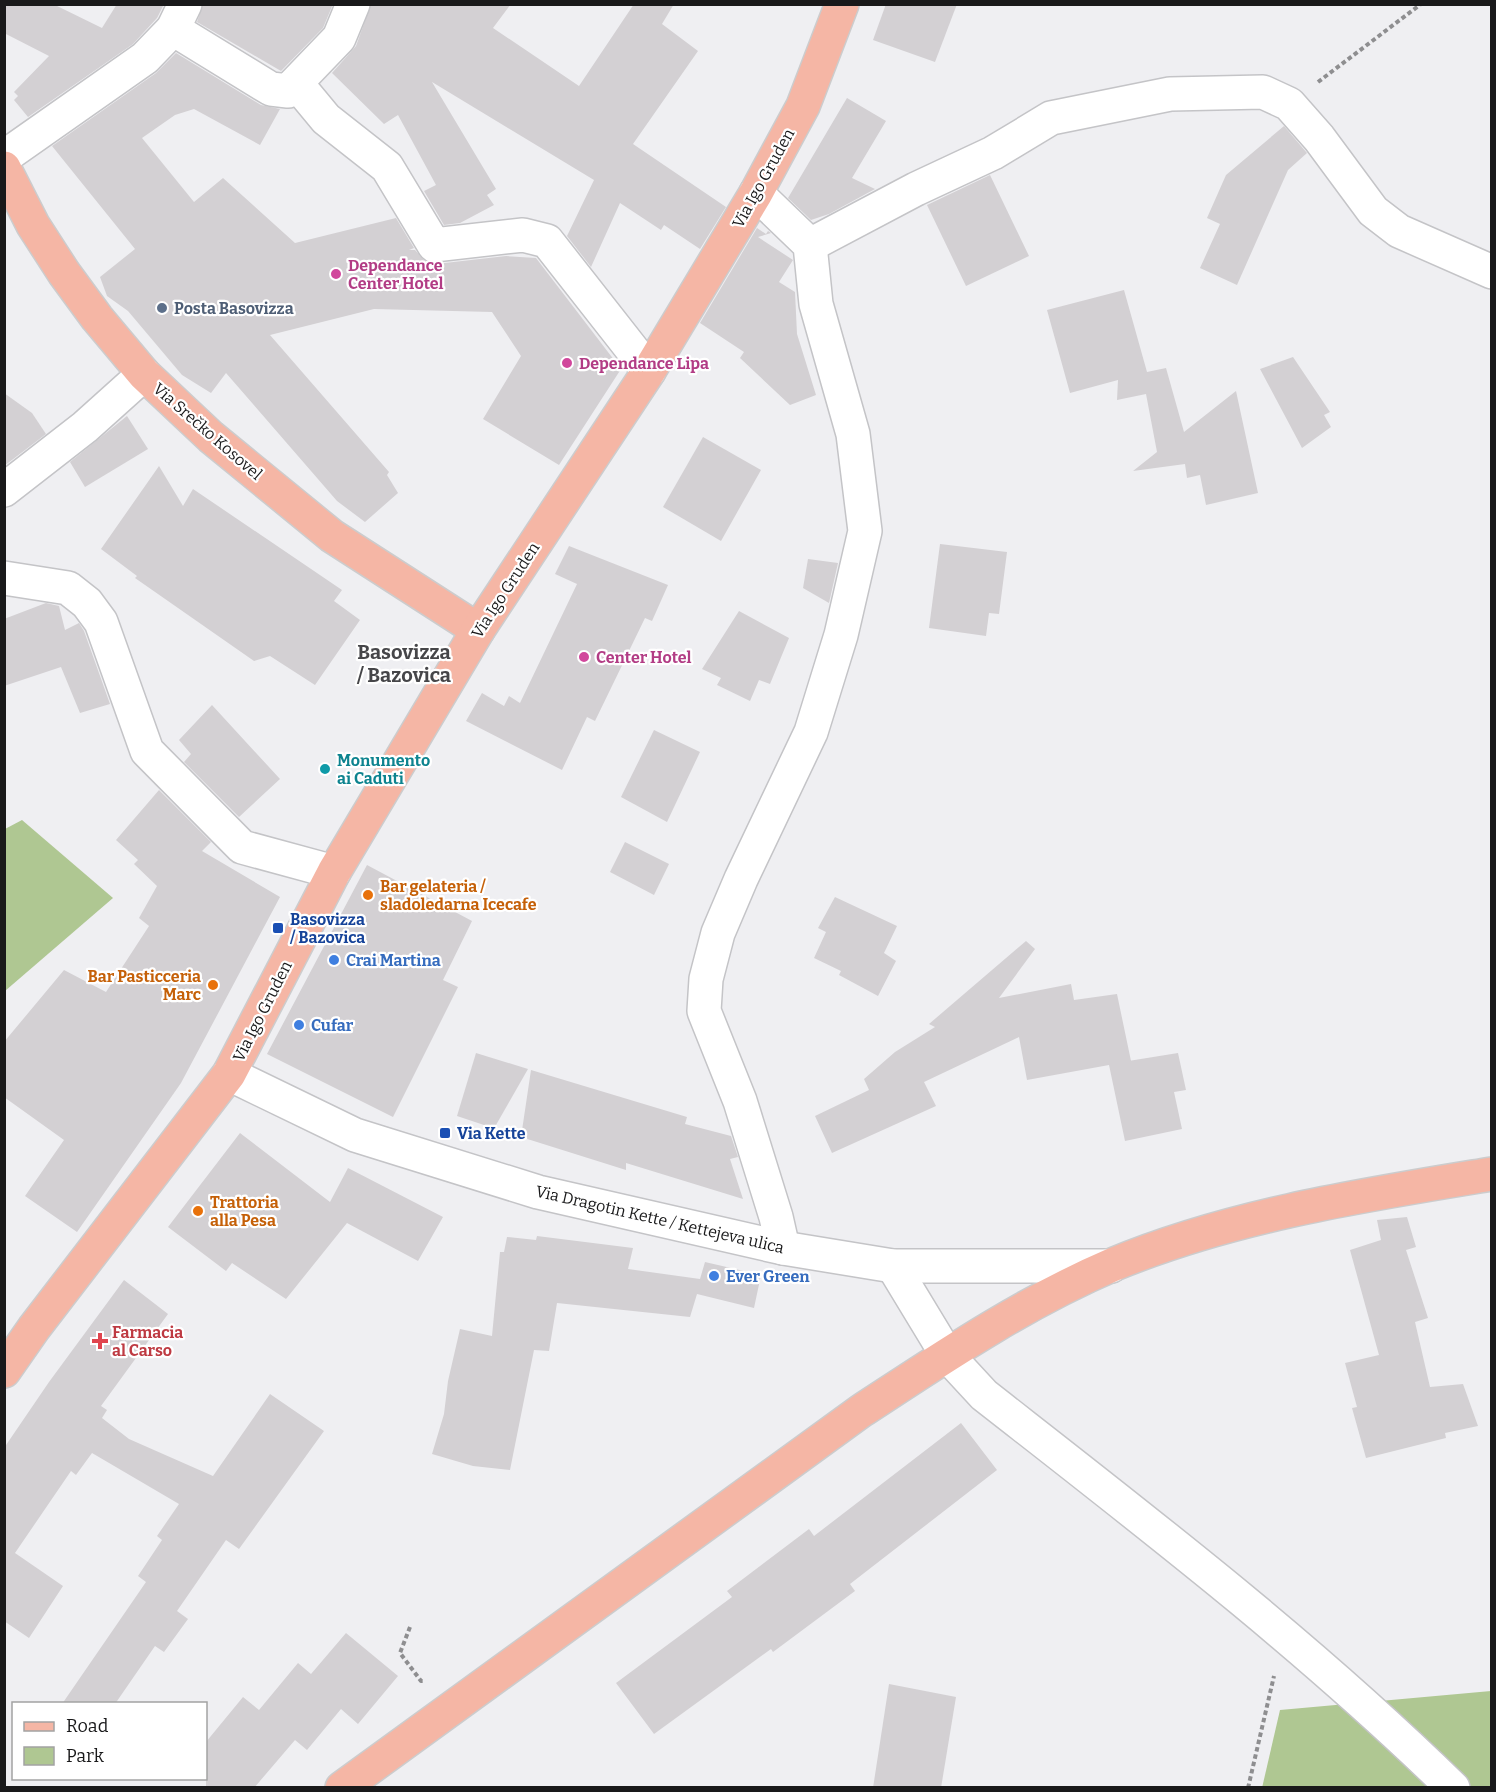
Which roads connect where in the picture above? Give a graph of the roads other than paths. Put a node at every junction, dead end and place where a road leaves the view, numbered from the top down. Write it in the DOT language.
graph roads {
  1 [pos="353,4"];
  2 [pos="842,4"];
  3 [pos="179,17"];
  4 [pos="297,84"];
  5 [pos="6,173"];
  6 [pos="756,193"];
  7 [pos="810,245"];
  8 [pos="1491,272"];
  9 [pos="649,371"];
  10 [pos="144,374"];
  11 [pos="4,490"];
  12 [pos="4,578"];
  13 [pos="478,630"];
  14 [pos="334,872"];
  15 [pos="229,1074"];
  16 [pos="1491,1174"];
  17 [pos="783,1248"];
  18 [pos="893,1266"];
  19 [pos="1111,1266"];
  20 [pos="946,1354"];
  21 [pos="4,1371"];
  22 [pos="342,1788"];
  23 [pos="1453,1788"];
  1 -- 4 [label="street"];
  2 -- 6 [label="main road, Via Igo Gruden"];
  3 -- 4 [label="street"];
  3 -- 5 [label="street"];
  4 -- 9 [label="street"];
  5 -- 10 [label="main road, Via Srečko Kosovel"];
  6 -- 7 [label="street"];
  6 -- 9 [label="main road, Via Igo Gruden"];
  7 -- 8 [label="street"];
  7 -- 17 [label="street"];
  9 -- 13 [label="main road, Via Igo Gruden"];
  10 -- 11 [label="street"];
  10 -- 13 [label="main road, Via Srečko Kosovel"];
  12 -- 14 [label="street"];
  13 -- 14 [label="main road, Via Igo Gruden"];
  14 -- 15 [label="main road, Via Igo Gruden"];
  15 -- 17 [label="street, Via Dragotin Kette / Kettejeva ulica"];
  15 -- 21 [label="main road, Via Igo Gruden"];
  16 -- 19 [label="main road"];
  17 -- 18 [label="street, Via Dragotin Kette / Kettejeva ulica"];
  18 -- 19 [label="street, Via Dragotin Kette / Kettejeva ulica"];
  18 -- 20 [label="street"];
  19 -- 20 [label="main road"];
  20 -- 22 [label="main road"];
  20 -- 23 [label="street"];
}
